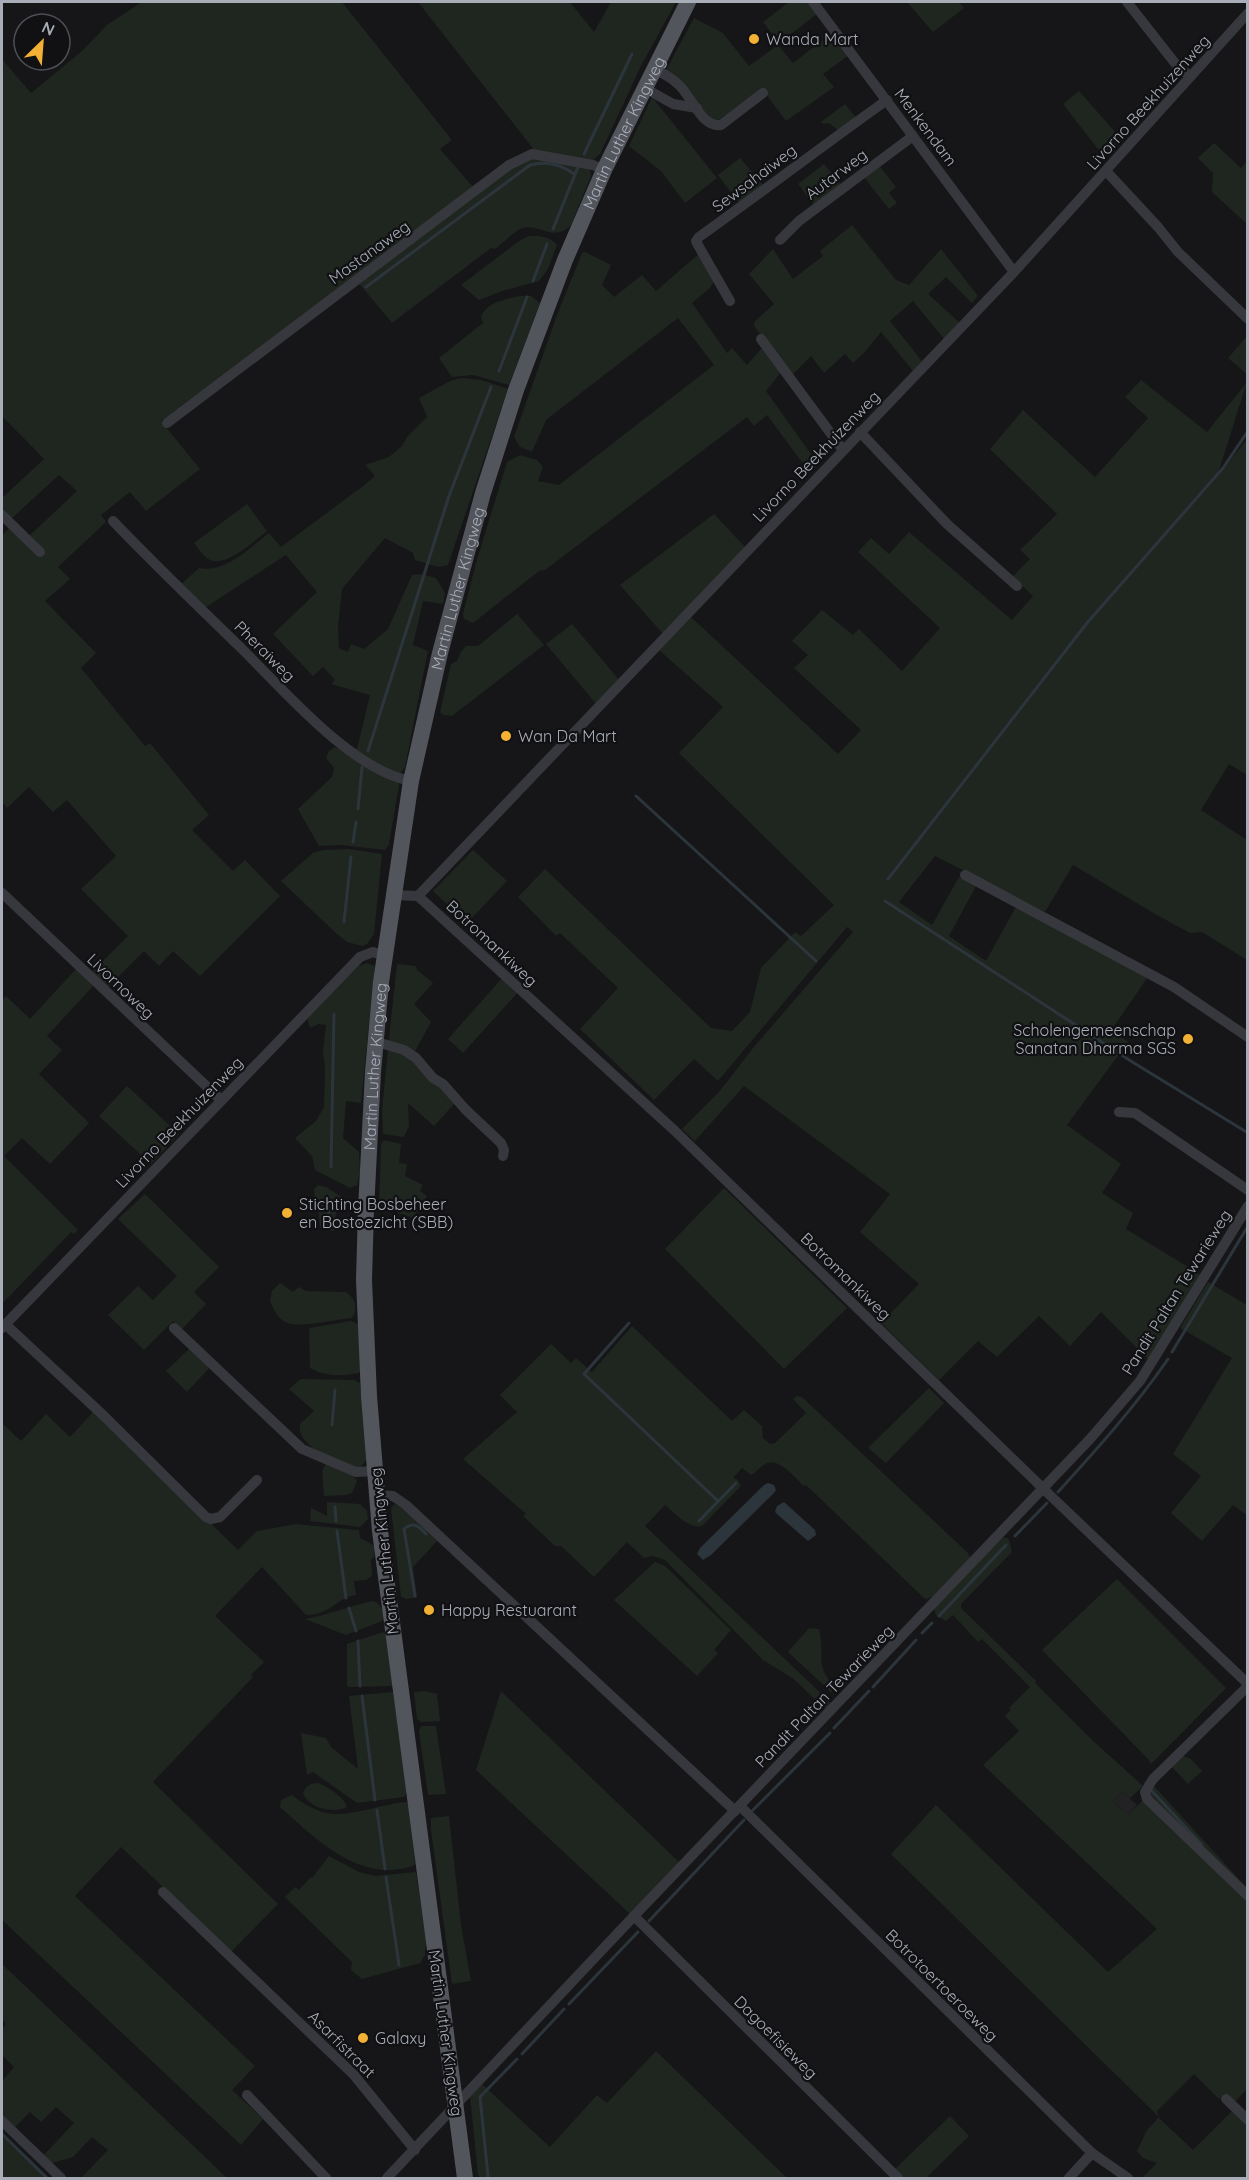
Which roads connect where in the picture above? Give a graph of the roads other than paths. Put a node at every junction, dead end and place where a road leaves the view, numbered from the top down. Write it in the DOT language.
graph roads {
  1 [pos="688,2"];
  2 [pos="813,2"];
  3 [pos="1127,2"];
  4 [pos="1248,13"];
  5 [pos="660,72"];
  6 [pos="1190,76"];
  7 [pos="650,91"];
  8 [pos="763,93"];
  9 [pos="887,100"];
  10 [pos="697,108"];
  11 [pos="913,136"];
  12 [pos="604,170"];
  13 [pos="1106,171"];
  14 [pos="780,240"];
  15 [pos="1014,272"];
  16 [pos="730,301"];
  17 [pos="1248,319"];
  18 [pos="761,339"];
  19 [pos="167,423"];
  20 [pos="860,432"];
  21 [pos="843,450"];
  22 [pos="2,515"];
  23 [pos="112,521"];
  24 [pos="39,552"];
  25 [pos="1017,586"];
  26 [pos="411,781"];
  27 [pos="965,875"];
  28 [pos="2,893"];
  29 [pos="393,895"];
  30 [pos="418,896"];
  31 [pos="384,956"];
  32 [pos="1248,1037"];
  33 [pos="384,1044"];
  34 [pos="220,1099"];
  35 [pos="1119,1112"];
  36 [pos="503,1156"];
  37 [pos="1248,1190"];
  38 [pos="1248,1206"];
  39 [pos="3,1326"];
  40 [pos="174,1328"];
  41 [pos="375,1471"];
  42 [pos="257,1480"];
  43 [pos="1043,1488"];
  44 [pos="376,1495"];
  45 [pos="1248,1685"];
  46 [pos="737,1809"];
  47 [pos="163,1892"];
  48 [pos="1248,1896"];
  49 [pos="634,1916"];
  50 [pos="247,2095"];
  51 [pos="1226,2099"];
  52 [pos="455,2108"];
  53 [pos="1248,2120"];
  54 [pos="2,2121"];
  55 [pos="415,2150"];
  56 [pos="1092,2153"];
  57 [pos="61,2178"];
  58 [pos="326,2178"];
  59 [pos="387,2178"];
  60 [pos="465,2178"];
  61 [pos="898,2178"];
  62 [pos="1069,2178"];
  63 [pos="1128,2178"];
  1 -- 12 [label="main road, Martin Luther Kingweg"];
  2 -- 9 [label="street, Menkendam"];
  3 -- 6 [label="street"];
  4 -- 6 [label="street, Livorno Beekhuizenweg"];
  5 -- 10 [label="street"];
  6 -- 13 [label="street, Livorno Beekhuizenweg"];
  7 -- 10 [label="street"];
  8 -- 10 [label="street"];
  9 -- 11 [label="street, Menkendam"];
  9 -- 16 [label="street, Sewsahaiweg"];
  11 -- 14 [label="street, Autarweg"];
  11 -- 15 [label="street, Menkendam"];
  12 -- 19 [label="street, Mastanaweg"];
  12 -- 26 [label="main road, Martin Luther Kingweg"];
  13 -- 15 [label="street, Livorno Beekhuizenweg"];
  13 -- 17 [label="street"];
  15 -- 20 [label="street, Livorno Beekhuizenweg"];
  18 -- 21 [label="street"];
  20 -- 21 [label="street, Livorno Beekhuizenweg"];
  20 -- 25 [label="street"];
  21 -- 30 [label="street, Livorno Beekhuizenweg"];
  22 -- 24 [label="street"];
  23 -- 26 [label="street, Pheraiweg"];
  26 -- 29 [label="main road, Martin Luther Kingweg"];
  27 -- 32 [label="street"];
  28 -- 34 [label="street, Livornoweg"];
  29 -- 30 [label="street"];
  29 -- 31 [label="main road, Martin Luther Kingweg"];
  30 -- 43 [label="street, Botromankiweg"];
  31 -- 34 [label="street, Livorno Beekhuizenweg"];
  31 -- 41 [label="main road, Martin Luther Kingweg"];
  33 -- 36 [label="street"];
  34 -- 39 [label="street, Livorno Beekhuizenweg"];
  35 -- 37 [label="street"];
  38 -- 43 [label="street, Pandit Paltan Tewarieweg"];
  39 -- 42 [label="street"];
  40 -- 41 [label="street"];
  41 -- 44 [label="main road, Martin Luther Kingweg"];
  43 -- 45 [label="street, Botromankiweg"];
  43 -- 46 [label="street, Pandit Paltan Tewarieweg"];
  44 -- 46 [label="street, Botrotoertoeroeweg"];
  44 -- 52 [label="main road, Martin Luther Kingweg"];
  45 -- 48 [label="street"];
  46 -- 49 [label="street, Pandit Paltan Tewarieweg"];
  46 -- 56 [label="street, Botrotoertoeroeweg"];
  47 -- 55 [label="street, Asarfistraat"];
  49 -- 52 [label="street, Pandit Paltan Tewarieweg"];
  49 -- 61 [label="street, Dagoefisieweg"];
  50 -- 58 [label="street"];
  51 -- 53 [label="street"];
  52 -- 55 [label="street, Pandit Paltan Tewarieweg"];
  52 -- 60 [label="main road, Martin Luther Kingweg"];
  54 -- 57 [label="street"];
  55 -- 59 [label="street, Pandit Paltan Tewarieweg"];
  56 -- 62 [label="street"];
  56 -- 63 [label="street, Botrotoertoeroeweg"];
}
